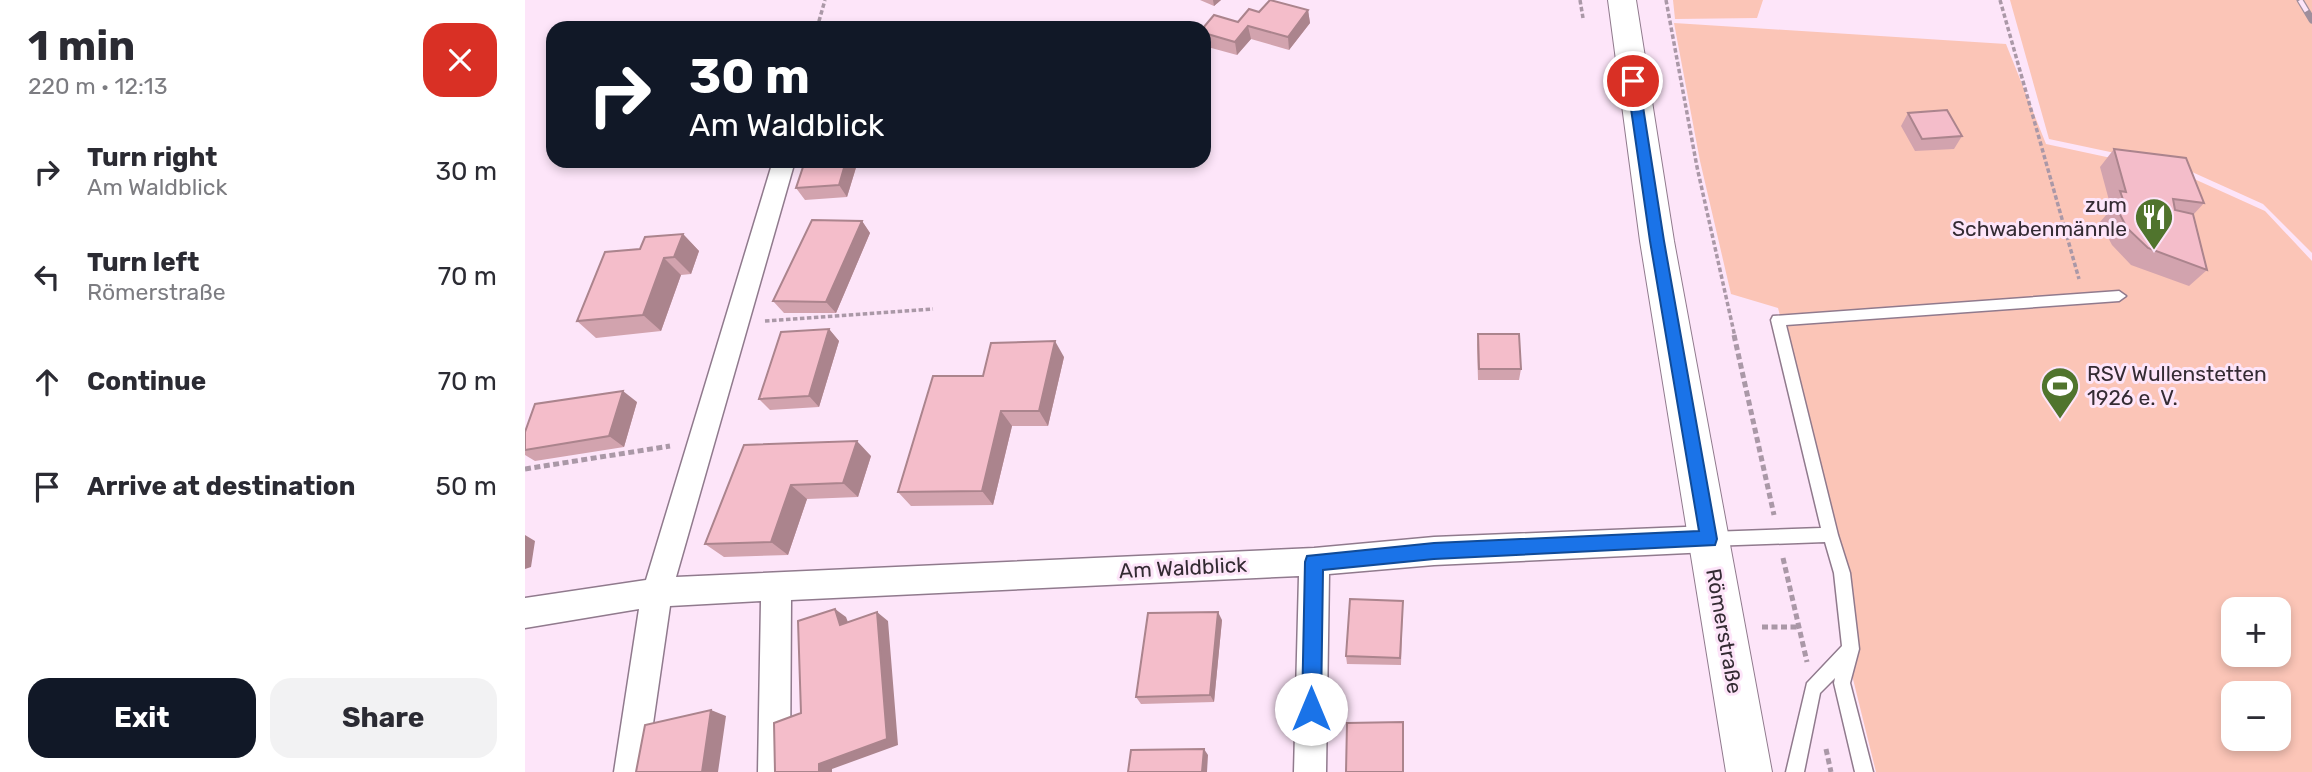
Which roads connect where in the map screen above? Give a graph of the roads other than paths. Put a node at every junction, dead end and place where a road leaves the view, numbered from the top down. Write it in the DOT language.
graph roads {
  1 [pos="1622,0"];
  2 [pos="783,168"];
  3 [pos="2119,296"];
  4 [pos="1830,535"];
  5 [pos="1709,539"];
  6 [pos="1314,562"];
  7 [pos="776,586"];
  8 [pos="657,592"];
  9 [pos="525,613"];
  10 [pos="1851,649"];
  11 [pos="630,772"];
  12 [pos="774,772"];
  13 [pos="1310,772"];
  14 [pos="1749,772"];
  15 [pos="1795,772"];
  16 [pos="1864,772"];
  1 -- 5 [label="main road, Römerstraße"];
  2 -- 8 [label="street"];
  3 -- 4 [label="lane"];
  4 -- 5 [label="lane"];
  4 -- 10 [label="lane"];
  5 -- 6 [label="street, Am Waldblick"];
  5 -- 14 [label="main road, Römerstraße"];
  6 -- 7 [label="street, Am Waldblick"];
  6 -- 13 [label="street"];
  7 -- 8 [label="street, Am Waldblick"];
  7 -- 12 [label="street"];
  8 -- 9 [label="street, Am Waldblick"];
  8 -- 11 [label="street"];
  10 -- 15 [label="lane"];
  10 -- 16 [label="lane"];
}
